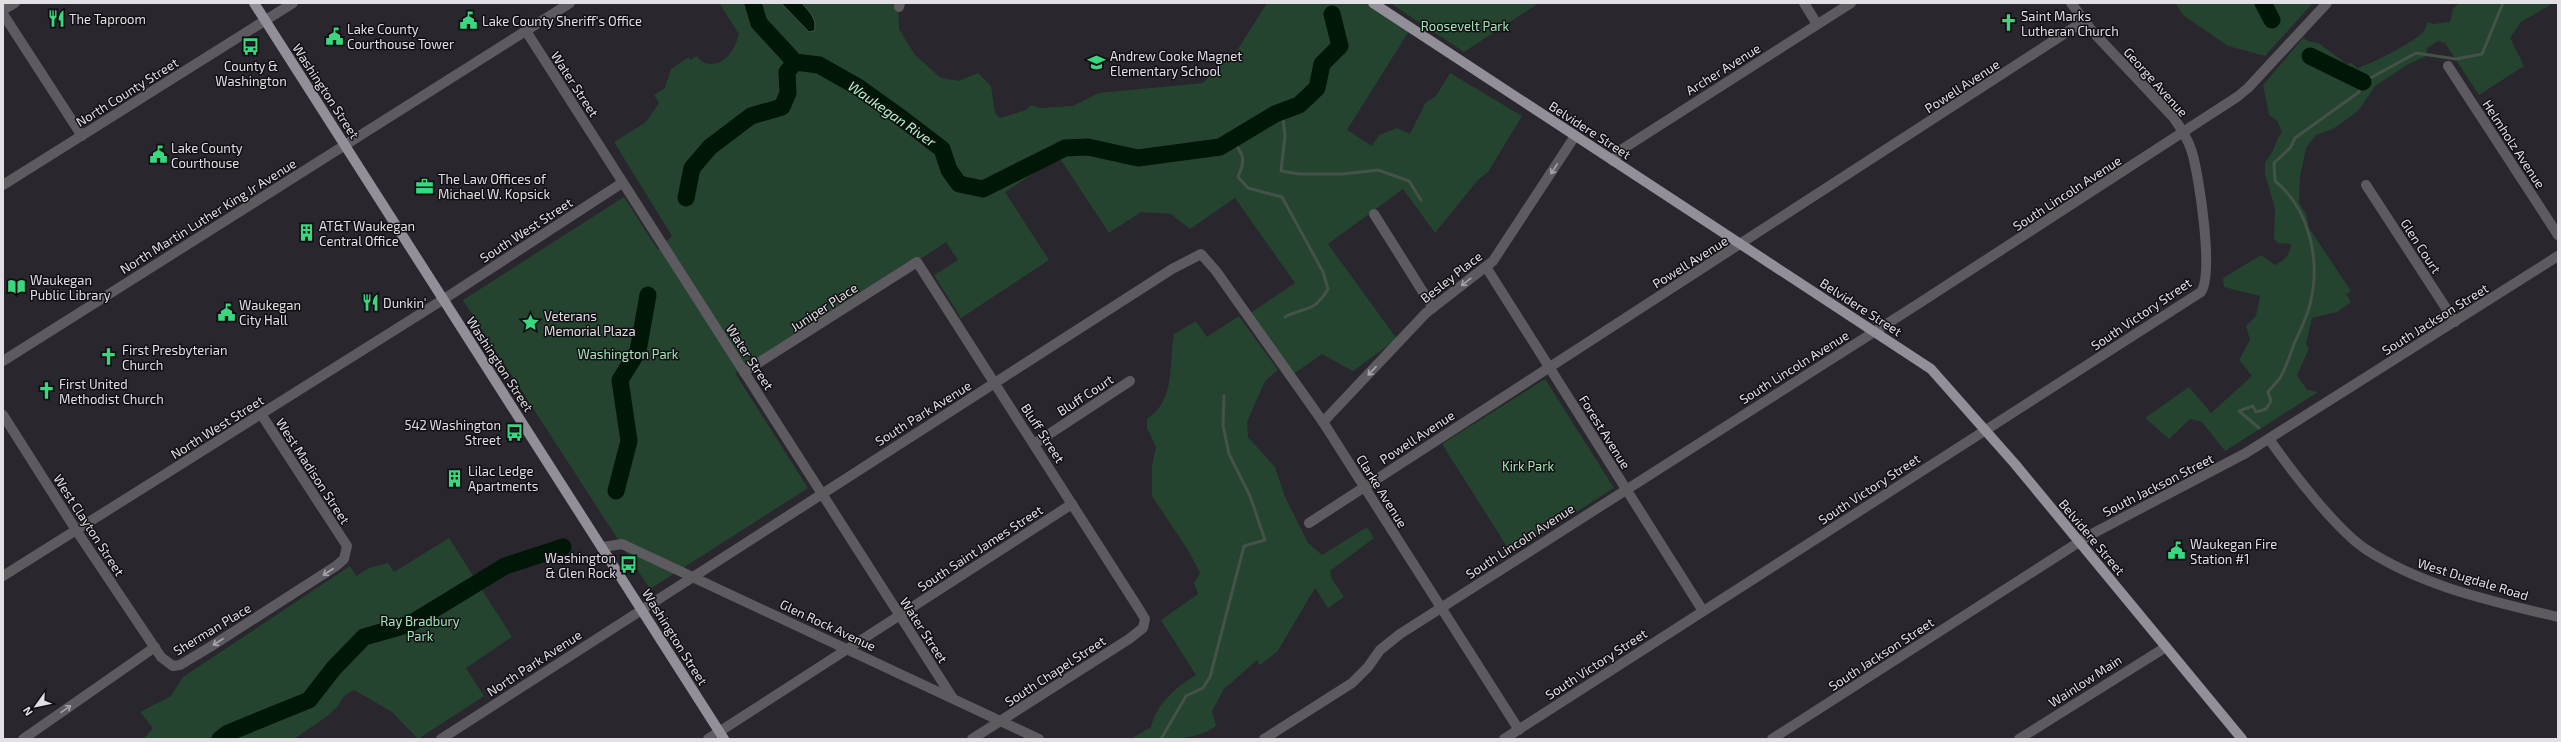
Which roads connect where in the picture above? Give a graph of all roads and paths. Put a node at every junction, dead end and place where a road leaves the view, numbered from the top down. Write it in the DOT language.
graph roads {
  1 [pos="14,3"];
  2 [pos="254,3"];
  3 [pos="293,3"];
  4 [pos="570,3"];
  5 [pos="1373,3"];
  6 [pos="1804,3"];
  7 [pos="1851,3"];
  8 [pos="2071,3"];
  9 [pos="2327,3"];
  10 [pos="3,10"];
  11 [pos="3,14"];
  12 [pos="265,20"];
  13 [pos="2084,21"];
  14 [pos="1818,24"];
  15 [pos="526,31"];
  16 [pos="2448,66"];
  17 [pos="2184,133"];
  18 [pos="82,136"];
  19 [pos="1575,136"];
  20 [pos="346,145"];
  21 [pos="1613,161"];
  22 [pos="622,183"];
  23 [pos="2366,185"];
  24 [pos="3,186"];
  25 [pos="1374,214"];
  26 [pos="2558,235"];
  27 [pos="2204,237"];
  28 [pos="1741,244"];
  29 [pos="2558,256"];
  30 [pos="917,262"];
  31 [pos="1486,267"];
  32 [pos="1216,271"];
  33 [pos="444,299"];
  34 [pos="1433,308"];
  35 [pos="2454,322"];
  36 [pos="1874,332"];
  37 [pos="3,361"];
  38 [pos="1549,367"];
  39 [pos="744,372"];
  40 [pos="1130,381"];
  41 [pos="994,383"];
  42 [pos="261,414"];
  43 [pos="3,415"];
  44 [pos="1323,422"];
  45 [pos="1985,430"];
  46 [pos="2269,439"];
  47 [pos="1034,444"];
  48 [pos="1365,487"];
  49 [pos="1626,488"];
  50 [pos="821,493"];
  51 [pos="1072,504"];
  52 [pos="1309,523"];
  53 [pos="76,530"];
  54 [pos="344,542"];
  55 [pos="2079,542"];
  56 [pos="602,547"];
  57 [pos="3,576"];
  58 [pos="693,576"];
  59 [pos="1441,607"];
  60 [pos="641,609"];
  61 [pos="1703,611"];
  62 [pos="900,616"];
  63 [pos="2558,617"];
  64 [pos="1145,620"];
  65 [pos="2166,646"];
  66 [pos="155,647"];
  67 [pos="848,649"];
  68 [pos="952,697"];
  69 [pos="1001,721"];
  70 [pos="1518,730"];
  71 [pos="722,735"];
  72 [pos="23,739"];
  73 [pos="441,739"];
  74 [pos="708,739"];
  75 [pos="972,739"];
  76 [pos="1039,739"];
  77 [pos="1264,739"];
  78 [pos="1504,739"];
  79 [pos="1772,739"];
  80 [pos="2019,739"];
  81 [pos="2242,739"];
  1 -- 10 [label="street"];
  2 -- 12 [label="main road, Washington Street"];
  3 -- 12 [label="street, North County Street"];
  4 -- 15 [label="street, North Martin Luther King Jr Avenue"];
  5 -- 19 [label="main road, Belvidere Street"];
  6 -- 14 [label="street"];
  7 -- 14 [label="street, Archer Avenue"];
  8 -- 13 [label="street, George Avenue"];
  9 -- 17 [label="street, South Lincoln Avenue"];
  11 -- 18 [label="street"];
  12 -- 18 [label="street, North County Street"];
  12 -- 20 [label="main road, Washington Street"];
  13 -- 17 [label="street, George Avenue"];
  13 -- 28 [label="street, Powell Avenue"];
  14 -- 21 [label="street, Archer Avenue"];
  15 -- 20 [label="street, North Martin Luther King Jr Avenue"];
  15 -- 22 [label="street, Water Street"];
  16 -- 26 [label="street, Helmholz Avenue"];
  17 -- 27 [label="street, George Avenue"];
  17 -- 36 [label="street, South Lincoln Avenue"];
  18 -- 24 [label="street, North County Street"];
  19 -- 21 [label="main road, Belvidere Street"];
  19 -- 31 [label="street, Besley Place, one-way"];
  20 -- 33 [label="main road, Washington Street"];
  20 -- 37 [label="street, North Martin Luther King Jr Avenue"];
  21 -- 28 [label="main road, Belvidere Street"];
  22 -- 33 [label="street, South West Street"];
  22 -- 39 [label="street, Water Street"];
  23 -- 35 [label="street, Glen Court"];
  25 -- 34 [label="street"];
  27 -- 45 [label="street, South Victory Street"];
  28 -- 36 [label="main road, Belvidere Street"];
  28 -- 38 [label="street, Powell Avenue"];
  29 -- 35 [label="street, South Jackson Street"];
  30 -- 39 [label="street, Juniper Place"];
  30 -- 41 [label="street, Bluff Street"];
  31 -- 34 [label="street, Besley Place, one-way"];
  31 -- 38 [label="street, Forest Avenue"];
  32 -- 41 [label="street, South Park Avenue"];
  32 -- 44 [label="street, Clarke Avenue"];
  33 -- 42 [label="street, North West Street"];
  33 -- 56 [label="main road, Washington Street"];
  34 -- 44 [label="street, Besley Place, one-way"];
  35 -- 46 [label="street, South Jackson Street"];
  36 -- 45 [label="main road, Belvidere Street"];
  36 -- 49 [label="street, South Lincoln Avenue"];
  38 -- 48 [label="street, Powell Avenue"];
  38 -- 49 [label="street, Forest Avenue"];
  39 -- 50 [label="street, Water Street"];
  40 -- 47 [label="street, Bluff Court"];
  41 -- 47 [label="street, Bluff Street"];
  41 -- 50 [label="street, South Park Avenue"];
  42 -- 53 [label="street, North West Street"];
  42 -- 54 [label="street, West Madison Street"];
  43 -- 53 [label="street, West Clayton Street"];
  44 -- 48 [label="street, Clarke Avenue"];
  45 -- 55 [label="main road, Belvidere Street"];
  45 -- 61 [label="street, South Victory Street"];
  46 -- 55 [label="street, South Jackson Street"];
  46 -- 63 [label="street, West Dugdale Road"];
  47 -- 51 [label="street, Bluff Street"];
  48 -- 52 [label="street, Powell Avenue"];
  48 -- 59 [label="street, Clarke Avenue"];
  49 -- 59 [label="street, South Lincoln Avenue"];
  49 -- 61 [label="street, Forest Avenue"];
  50 -- 58 [label="street, South Park Avenue"];
  50 -- 62 [label="street, Water Street"];
  51 -- 62 [label="street, South Saint James Street"];
  51 -- 64 [label="street, Bluff Street"];
  53 -- 57 [label="street, North West Street"];
  53 -- 66 [label="street, West Clayton Street"];
  54 -- 66 [label="street, Sherman Place, one-way"];
  55 -- 65 [label="main road, Belvidere Street"];
  55 -- 79 [label="street, South Jackson Street"];
  56 -- 58 [label="street, Glen Rock Avenue"];
  56 -- 60 [label="main road, Washington Street"];
  58 -- 60 [label="street, South Park Avenue"];
  58 -- 67 [label="street, Glen Rock Avenue"];
  59 -- 70 [label="street, Clarke Avenue"];
  59 -- 77 [label="street, South Lincoln Avenue"];
  60 -- 71 [label="main road, Washington Street"];
  60 -- 73 [label="street, North Park Avenue"];
  61 -- 70 [label="street, South Victory Street"];
  62 -- 67 [label="street, South Saint James Street"];
  62 -- 68 [label="street, Water Street"];
  64 -- 69 [label="street, South Chapel Street"];
  65 -- 80 [label="street, Wainlow Main"];
  65 -- 81 [label="main road, Belvidere Street"];
  72 -- 66 [label="street, Sherman Place, one-way"];
  67 -- 68 [label="street, Glen Rock Avenue"];
  67 -- 71 [label="street, South Saint James Street"];
  68 -- 69 [label="street, Glen Rock Avenue"];
  69 -- 75 [label="street, South Chapel Street"];
  69 -- 76 [label="street, Glen Rock Avenue"];
  70 -- 78 [label="street, South Victory Street"];
  71 -- 74 [label="street, South Saint James Street"];
}
